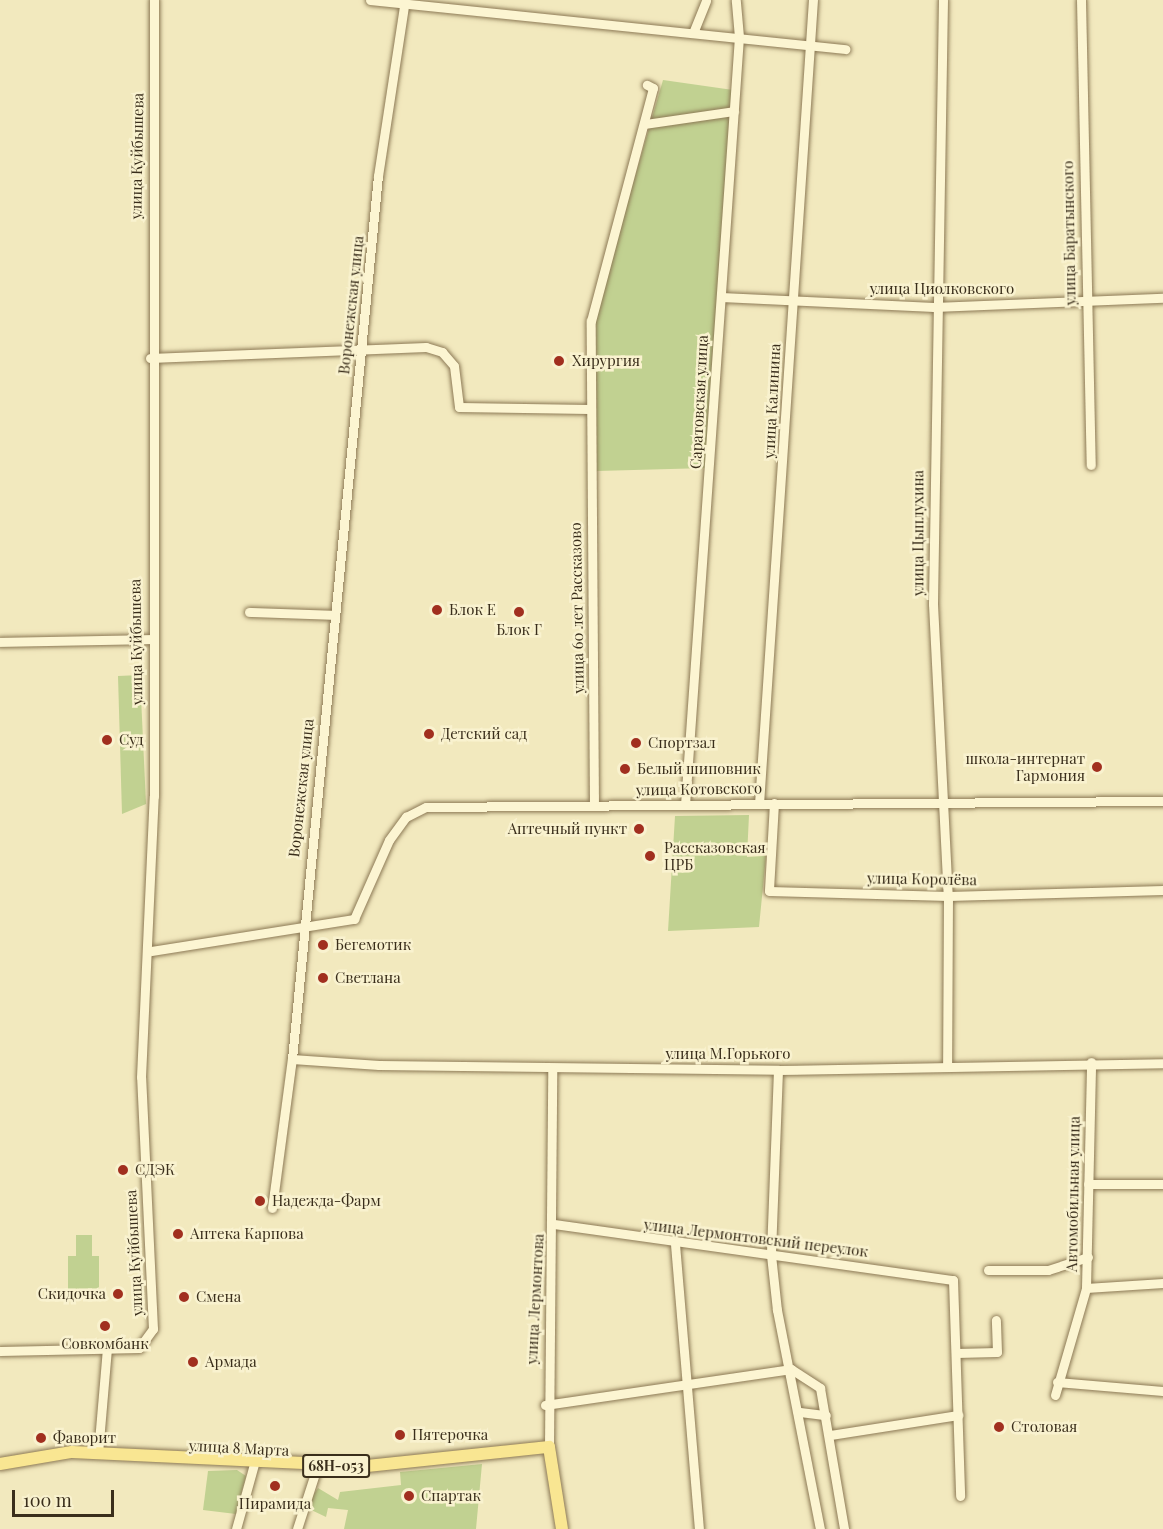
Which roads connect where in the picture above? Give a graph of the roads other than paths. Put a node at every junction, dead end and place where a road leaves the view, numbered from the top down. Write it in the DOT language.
graph roads {
  1 [pos="153,0"];
  2 [pos="370,0"];
  3 [pos="706,0"];
  4 [pos="736,0"];
  5 [pos="813,0"];
  6 [pos="943,0"];
  7 [pos="1081,0"];
  8 [pos="404,2"];
  9 [pos="693,33"];
  10 [pos="739,37"];
  11 [pos="810,45"];
  12 [pos="845,49"];
  13 [pos="647,85"];
  14 [pos="734,111"];
  15 [pos="645,124"];
  16 [pos="721,297"];
  17 [pos="1163,298"];
  18 [pos="792,301"];
  19 [pos="1086,302"];
  20 [pos="934,307"];
  21 [pos="362,347"];
  22 [pos="150,358"];
  23 [pos="589,409"];
  24 [pos="1091,465"];
  25 [pos="249,612"];
  26 [pos="333,615"];
  27 [pos="150,639"];
  28 [pos="0,642"];
  29 [pos="944,801"];
  30 [pos="1163,801"];
  31 [pos="774,803"];
  32 [pos="759,804"];
  33 [pos="685,805"];
  34 [pos="594,807"];
  35 [pos="1163,890"];
  36 [pos="948,896"];
  37 [pos="303,929"];
  38 [pos="151,951"];
  39 [pos="292,1059"];
  40 [pos="1090,1062"];
  41 [pos="1163,1063"];
  42 [pos="947,1066"];
  43 [pos="552,1069"];
  44 [pos="778,1070"];
  45 [pos="1088,1184"];
  46 [pos="1163,1184"];
  47 [pos="272,1208"];
  48 [pos="554,1224"];
  49 [pos="675,1244"];
  50 [pos="771,1255"];
  51 [pos="1088,1257"];
  52 [pos="988,1270"];
  53 [pos="1163,1283"];
  54 [pos="1086,1288"];
  55 [pos="996,1320"];
  56 [pos="107,1349"];
  57 [pos="0,1351"];
  58 [pos="956,1353"];
  59 [pos="790,1369"];
  60 [pos="1057,1382"];
  61 [pos="686,1386"];
  62 [pos="1163,1391"];
  63 [pos="1055,1395"];
  64 [pos="545,1404"];
  65 [pos="800,1412"];
  66 [pos="825,1415"];
  67 [pos="958,1415"];
  68 [pos="830,1435"];
  69 [pos="549,1447"];
  70 [pos="98,1453"];
  71 [pos="0,1464"];
  72 [pos="254,1464"];
  73 [pos="317,1467"];
  74 [pos="960,1496"];
  75 [pos="236,1529"];
  76 [pos="297,1529"];
  77 [pos="562,1529"];
  78 [pos="699,1529"];
  79 [pos="820,1529"];
  80 [pos="844,1529"];
  1 -- 22 [label="street, улица Куйбышева"];
  2 -- 8 [label="street"];
  3 -- 9 [label="street"];
  4 -- 10 [label="street, Саратовская улица"];
  5 -- 11 [label="street, улица Калинина"];
  6 -- 20 [label="street, улица Цыплухина"];
  7 -- 19 [label="street, улица Баратынского"];
  8 -- 9 [label="street"];
  8 -- 21 [label="street, Воронежская улица"];
  9 -- 10 [label="street"];
  10 -- 11 [label="street"];
  10 -- 14 [label="street, Саратовская улица"];
  11 -- 12 [label="street"];
  11 -- 18 [label="street, улица Калинина"];
  13 -- 15 [label="street, улица 60 лет Рассказово"];
  14 -- 15 [label="street"];
  14 -- 16 [label="street, Саратовская улица"];
  15 -- 23 [label="street, улица 60 лет Рассказово"];
  16 -- 18 [label="street, улица Циолковского"];
  16 -- 33 [label="street, Саратовская улица"];
  17 -- 19 [label="street, улица Циолковского"];
  18 -- 20 [label="street, улица Циолковского"];
  18 -- 32 [label="street, улица Калинина"];
  19 -- 20 [label="street, улица Циолковского"];
  19 -- 24 [label="street, улица Баратынского"];
  20 -- 29 [label="street, улица Цыплухина"];
  21 -- 22 [label="street"];
  21 -- 23 [label="street"];
  21 -- 26 [label="street, Воронежская улица"];
  22 -- 27 [label="street, улица Куйбышева"];
  23 -- 34 [label="street, улица 60 лет Рассказово"];
  25 -- 26 [label="street"];
  26 -- 37 [label="street, Воронежская улица"];
  27 -- 28 [label="street"];
  27 -- 38 [label="street, улица Куйбышева"];
  29 -- 30 [label="street, улица Котовского"];
  29 -- 31 [label="street, улица Котовского"];
  29 -- 36 [label="street, улица Цыплухина"];
  31 -- 32 [label="street, улица Котовского"];
  31 -- 36 [label="street, улица Королёва"];
  32 -- 33 [label="street, улица Котовского"];
  33 -- 34 [label="street, улица Котовского"];
  34 -- 37 [label="street, улица Котовского"];
  35 -- 36 [label="street, улица Королёва"];
  36 -- 42 [label="street, улица Цыплухина"];
  37 -- 38 [label="street"];
  37 -- 39 [label="street, Воронежская улица"];
  38 -- 56 [label="street, улица Куйбышева"];
  39 -- 43 [label="street, улица М.Горького"];
  39 -- 47 [label="street, Воронежская улица"];
  40 -- 41 [label="street, улица М.Горького"];
  40 -- 42 [label="street, улица М.Горького"];
  40 -- 45 [label="street, Автомобильная улица"];
  42 -- 44 [label="street, улица М.Горького"];
  43 -- 44 [label="street, улица М.Горького"];
  43 -- 48 [label="street, улица Лермонтова"];
  44 -- 50 [label="street"];
  45 -- 46 [label="street"];
  45 -- 51 [label="street, Автомобильная улица"];
  48 -- 49 [label="street, улица Лермонтовский переулок"];
  48 -- 64 [label="street, улица Лермонтова"];
  49 -- 50 [label="street, улица Лермонтовский переулок"];
  49 -- 61 [label="street"];
  50 -- 58 [label="street, улица Лермонтовский переулок"];
  50 -- 59 [label="street"];
  51 -- 52 [label="street"];
  51 -- 54 [label="street, Автомобильная улица"];
  53 -- 54 [label="street"];
  54 -- 60 [label="street, Автомобильная улица"];
  55 -- 58 [label="street"];
  56 -- 57 [label="street"];
  56 -- 70 [label="street"];
  58 -- 67 [label="street"];
  59 -- 61 [label="street"];
  59 -- 65 [label="street"];
  59 -- 66 [label="street"];
  60 -- 62 [label="street"];
  60 -- 63 [label="street, Автомобильная улица"];
  61 -- 64 [label="street"];
  61 -- 78 [label="street"];
  64 -- 69 [label="street, улица Лермонтова"];
  65 -- 66 [label="street"];
  65 -- 79 [label="street"];
  66 -- 68 [label="street"];
  67 -- 68 [label="street"];
  67 -- 74 [label="street"];
  68 -- 80 [label="street"];
  69 -- 73 [label="main road, улица 8 Марта / 68Н-053"];
  69 -- 77 [label="main road, улица Лермонтова"];
  70 -- 71 [label="main road, улица 8 Марта / 68Н-053"];
  70 -- 72 [label="main road, улица 8 Марта / 68Н-053"];
  72 -- 73 [label="main road, улица 8 Марта / 68Н-053"];
  72 -- 75 [label="street"];
  73 -- 76 [label="street"];
}
